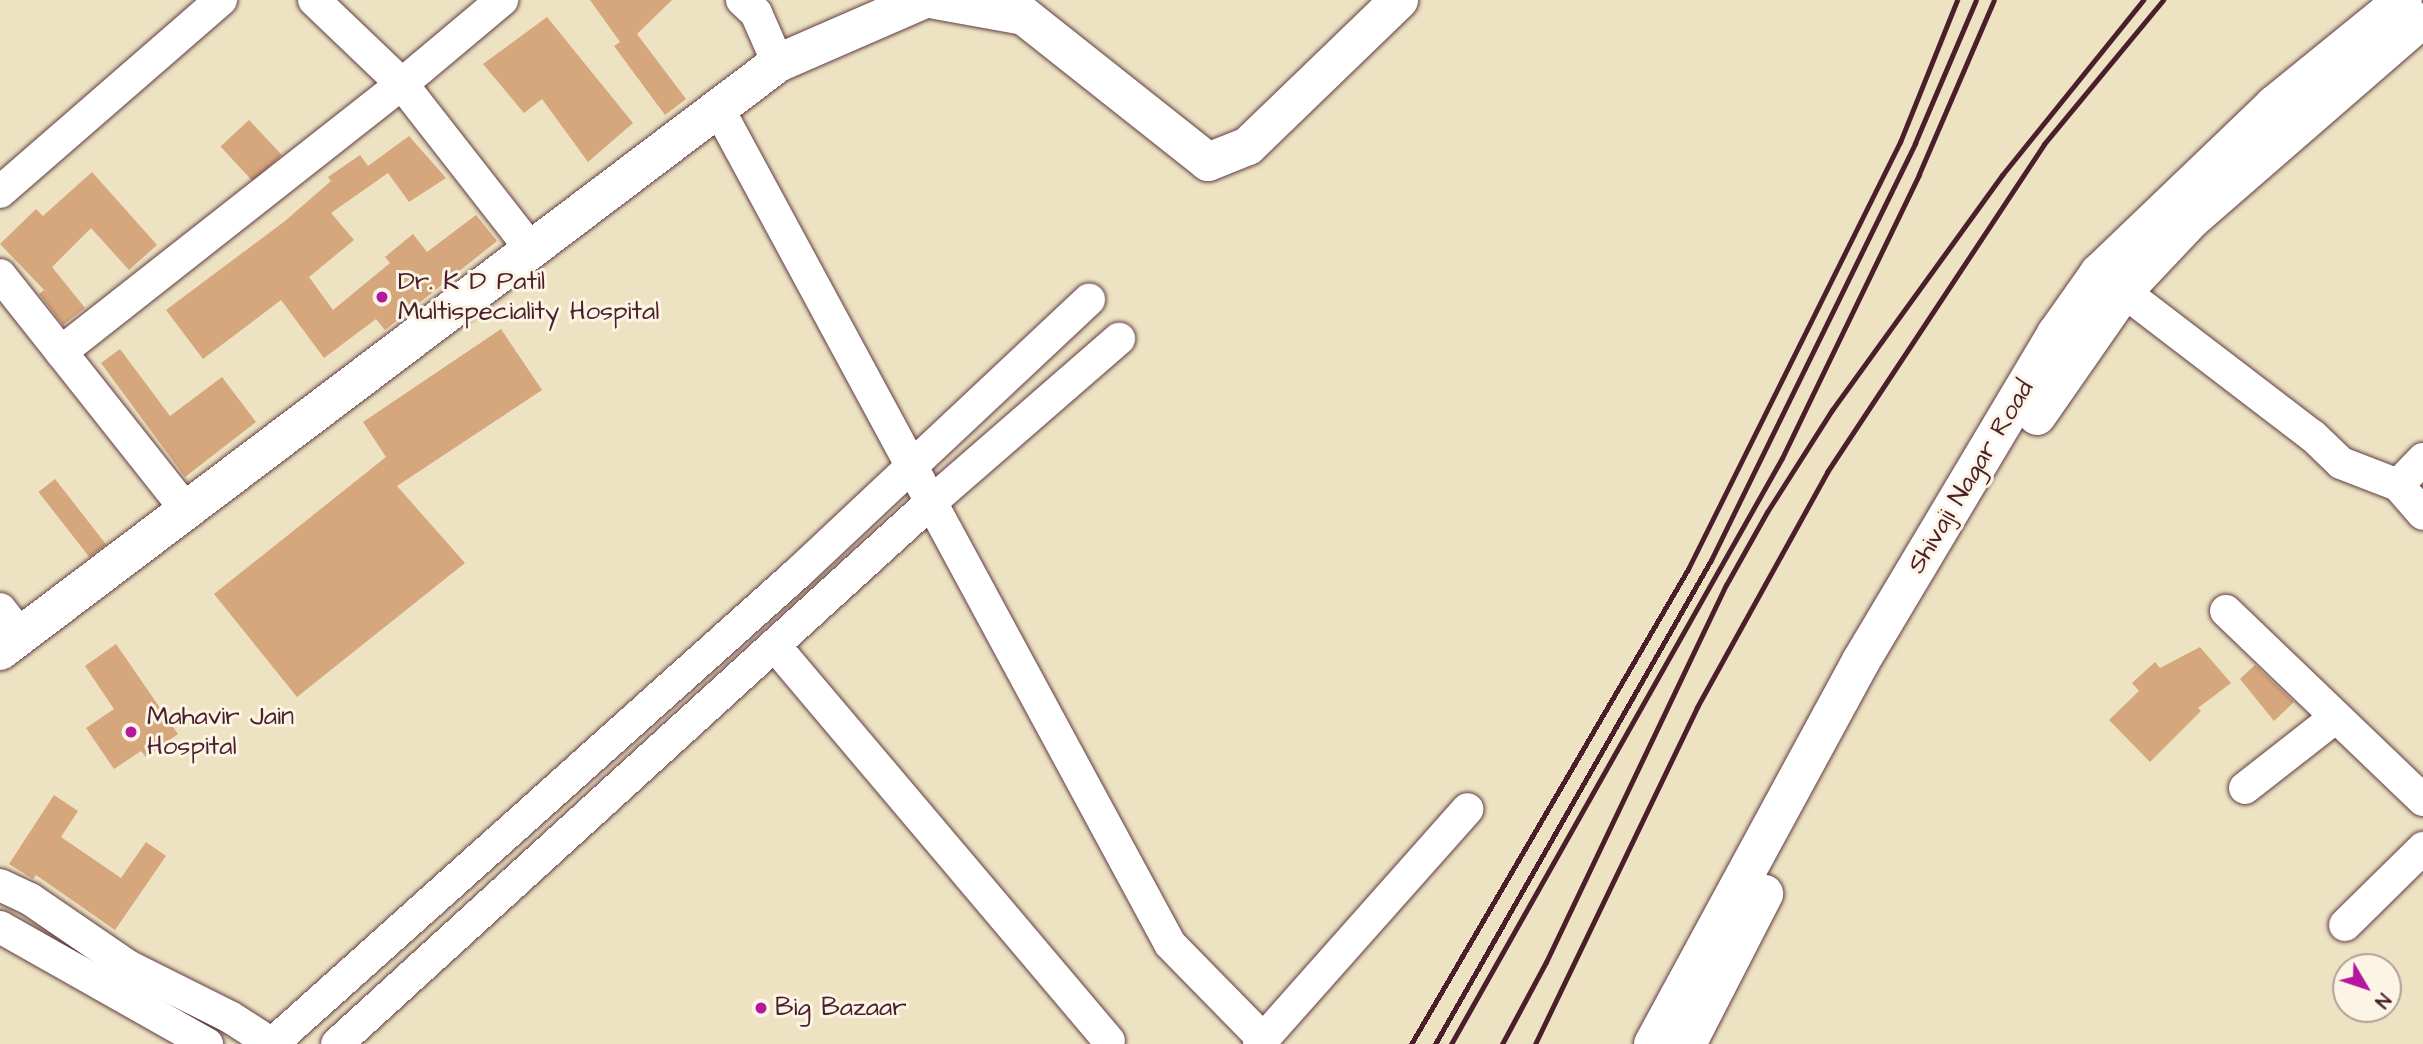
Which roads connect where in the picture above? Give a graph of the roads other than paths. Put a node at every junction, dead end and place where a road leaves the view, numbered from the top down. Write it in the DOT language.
graph roads {
  1 [pos="221,0"];
  2 [pos="314,0"];
  3 [pos="502,0"];
  4 [pos="923,0"];
  5 [pos="935,0"];
  6 [pos="1399,0"];
  7 [pos="2403,0"];
  8 [pos="975,3"];
  9 [pos="754,4"];
  10 [pos="2423,18"];
  11 [pos="778,62"];
  12 [pos="402,84"];
  13 [pos="718,108"];
  14 [pos="0,192"];
  15 [pos="531,249"];
  16 [pos="0,275"];
  17 [pos="2112,282"];
  18 [pos="1089,300"];
  19 [pos="1119,339"];
  20 [pos="61,352"];
  21 [pos="2423,459"];
  22 [pos="910,469"];
  23 [pos="2398,485"];
  24 [pos="929,504"];
  25 [pos="186,510"];
  26 [pos="2423,514"];
  27 [pos="2226,611"];
  28 [pos="7,632"];
  29 [pos="775,646"];
  30 [pos="2336,717"];
  31 [pos="2245,788"];
  32 [pos="2423,800"];
  33 [pos="1468,809"];
  34 [pos="2423,848"];
  35 [pos="0,885"];
  36 [pos="2345,925"];
  37 [pos="0,926"];
  38 [pos="1261,1042"];
  39 [pos="1110,1043"];
  40 [pos="207,1044"];
  41 [pos="272,1044"];
  42 [pos="337,1044"];
  43 [pos="1653,1044"];
  44 [pos="1687,1044"];
  1 -- 14 [label="street"];
  2 -- 12 [label="street"];
  3 -- 12 [label="street"];
  4 -- 11 [label="main road"];
  5 -- 8 [label="main road"];
  6 -- 8 [label="main road"];
  7 -- 17 [label="main road, Shivaji Nagar Road"];
  9 -- 11 [label="street"];
  10 -- 17 [label="main road, Shivaji Nagar Road"];
  11 -- 13 [label="main road"];
  12 -- 15 [label="street"];
  12 -- 20 [label="street"];
  13 -- 15 [label="main road"];
  13 -- 22 [label="street"];
  15 -- 25 [label="main road"];
  16 -- 20 [label="street"];
  17 -- 23 [label="street"];
  17 -- 43 [label="main road, Shivaji Nagar Road"];
  17 -- 44 [label="main road, Shivaji Nagar Road"];
  18 -- 22 [label="street"];
  19 -- 24 [label="street"];
  20 -- 25 [label="street"];
  21 -- 23 [label="street"];
  22 -- 24 [label="street"];
  22 -- 41 [label="street"];
  23 -- 26 [label="street"];
  24 -- 29 [label="street"];
  24 -- 38 [label="street"];
  25 -- 28 [label="main road"];
  27 -- 30 [label="street"];
  29 -- 39 [label="street"];
  29 -- 42 [label="street"];
  30 -- 31 [label="street"];
  30 -- 32 [label="street"];
  33 -- 38 [label="street"];
  34 -- 36 [label="street"];
  35 -- 41 [label="street"];
  37 -- 40 [label="street"];
}
